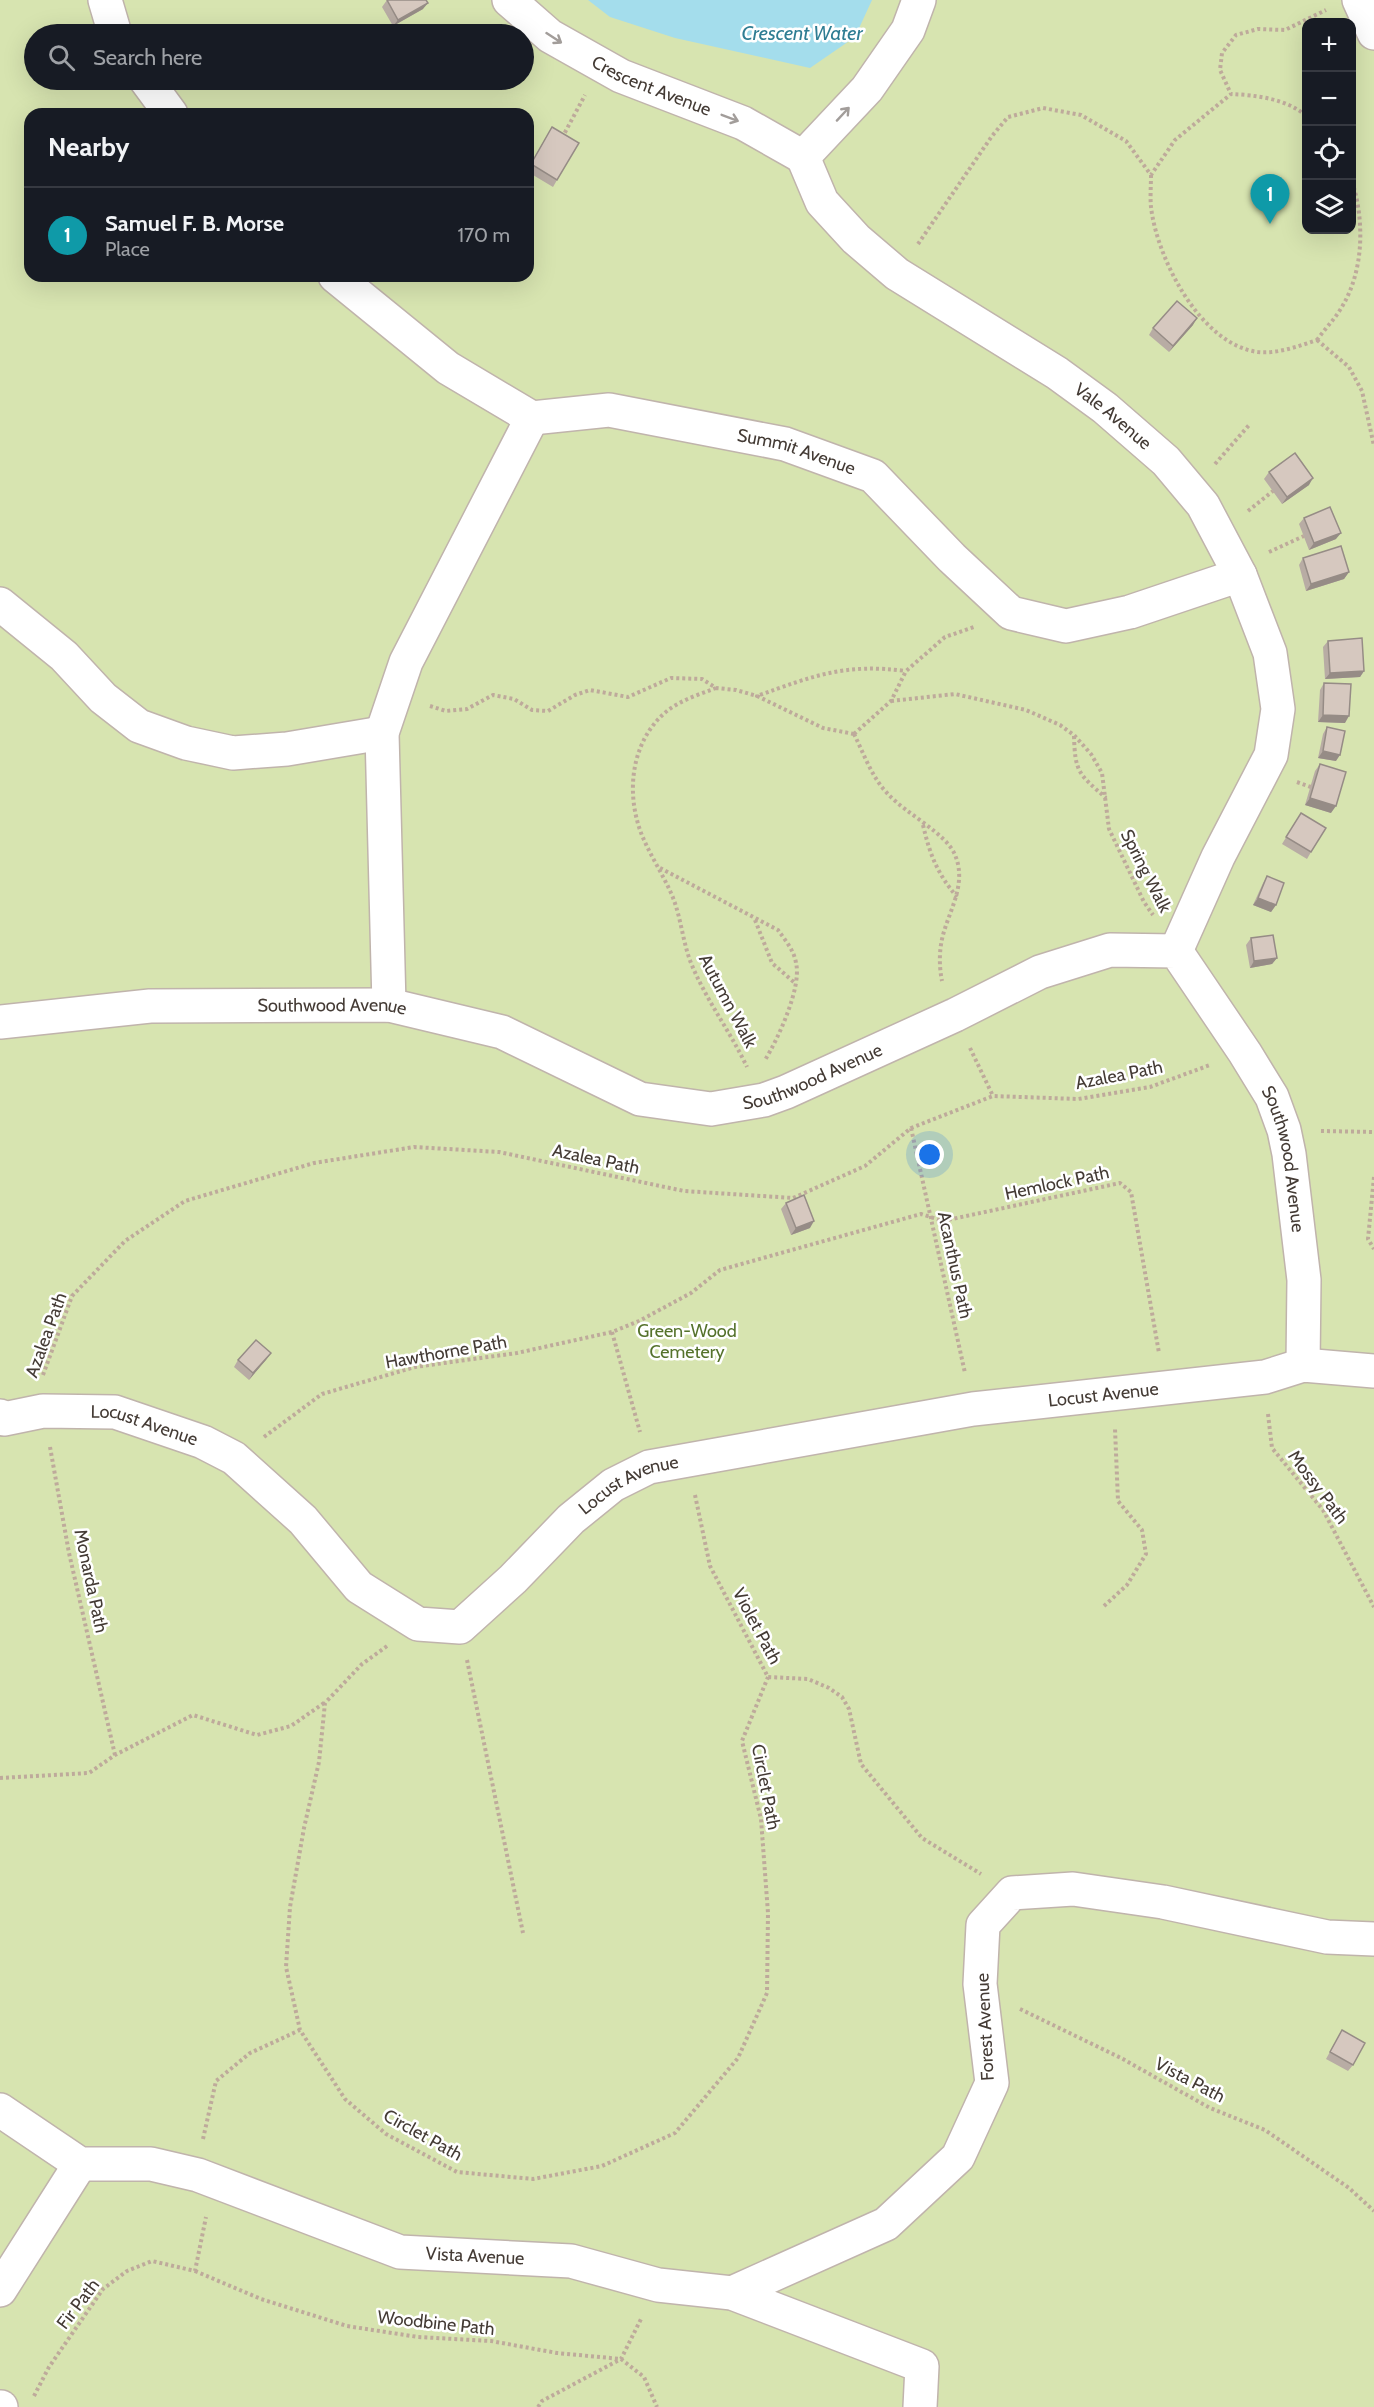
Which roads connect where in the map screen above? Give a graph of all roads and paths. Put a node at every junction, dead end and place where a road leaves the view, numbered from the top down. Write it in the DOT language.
graph roads {
  1 [pos="105,0"];
  2 [pos="509,0"];
  3 [pos="919,0"];
  4 [pos="1348,2"];
  5 [pos="112,24"];
  6 [pos="1374,33"];
  7 [pos="153,90"];
  8 [pos="1231,94"];
  9 [pos="584,96"];
  10 [pos="167,108"];
  11 [pos="1302,112"];
  12 [pos="560,141"];
  13 [pos="803,157"];
  14 [pos="1151,175"];
  15 [pos="1356,195"];
  16 [pos="897,274"];
  17 [pos="342,282"];
  18 [pos="1317,340"];
  19 [pos="532,418"];
  20 [pos="1250,424"];
  21 [pos="1374,446"];
  22 [pos="1212,467"];
  23 [pos="1273,491"];
  24 [pos="1249,510"];
  25 [pos="1304,536"];
  26 [pos="1275,549"];
  27 [pos="1240,574"];
  28 [pos="0,604"];
  29 [pos="1011,613"];
  30 [pos="906,671"];
  31 [pos="716,688"];
  32 [pos="395,694"];
  33 [pos="757,696"];
  34 [pos="891,701"];
  35 [pos="382,733"];
  36 [pos="854,734"];
  37 [pos="1074,735"];
  38 [pos="1106,798"];
  39 [pos="922,824"];
  40 [pos="659,868"];
  41 [pos="957,897"];
  42 [pos="755,920"];
  43 [pos="1176,951"];
  44 [pos="796,984"];
  45 [pos="389,1005"];
  46 [pos="955,1015"];
  47 [pos="0,1022"];
  48 [pos="1245,1053"];
  49 [pos="759,1089"];
  50 [pos="993,1096"];
  51 [pos="911,1128"];
  52 [pos="1284,1130"];
  53 [pos="1374,1132"];
  54 [pos="1374,1177"];
  55 [pos="931,1217"];
  56 [pos="1374,1249"];
  57 [pos="612,1332"];
  58 [pos="1303,1365"];
  59 [pos="1374,1371"];
  60 [pos="1265,1377"];
  61 [pos="1165,1389"];
  62 [pos="1114,1393"];
  63 [pos="973,1409"];
  64 [pos="43,1411"];
  65 [pos="1,1420"];
  66 [pos="234,1458"];
  67 [pos="687,1460"];
  68 [pos="649,1467"];
  69 [pos="1104,1606"];
  70 [pos="1374,1606"];
  71 [pos="418,1624"];
  72 [pos="460,1627"];
  73 [pos="768,1677"];
  74 [pos="325,1703"];
  75 [pos="115,1755"];
  76 [pos="0,1778"];
  77 [pos="1012,1893"];
  78 [pos="523,1933"];
  79 [pos="1374,1939"];
  80 [pos="981,1991"];
  81 [pos="300,2030"];
  82 [pos="0,2110"];
  83 [pos="80,2164"];
  84 [pos="206,2178"];
  85 [pos="1374,2211"];
  86 [pos="195,2271"];
  87 [pos="658,2285"];
  88 [pos="0,2290"];
  89 [pos="732,2293"];
  90 [pos="621,2359"];
  91 [pos="34,2397"];
  92 [pos="538,2407"];
  93 [pos="657,2407"];
  94 [pos="920,2407"];
  1 -- 5 [label="lane"];
  2 -- 13 [label="lane, Crescent Avenue, one-way"];
  13 -- 3 [label="lane, one-way"];
  4 -- 6 [label="lane"];
  4 -- 8 [label="path"];
  7 -- 10 [label="lane"];
  8 -- 11 [label="path"];
  8 -- 14 [label="path"];
  9 -- 12 [label="path"];
  13 -- 16 [label="lane, Vale Avenue"];
  14 -- 16 [label="path"];
  14 -- 18 [label="path"];
  15 -- 18 [label="path"];
  16 -- 27 [label="lane, Vale Avenue"];
  17 -- 19 [label="lane"];
  18 -- 21 [label="path"];
  19 -- 29 [label="lane, Summit Avenue"];
  19 -- 32 [label="lane"];
  20 -- 22 [label="path"];
  23 -- 24 [label="path"];
  25 -- 26 [label="path"];
  27 -- 29 [label="lane, Summit Avenue"];
  27 -- 43 [label="lane, Vale Avenue"];
  28 -- 35 [label="lane"];
  29 -- 30 [label="path"];
  30 -- 33 [label="path"];
  30 -- 34 [label="path"];
  31 -- 32 [label="path"];
  31 -- 33 [label="path"];
  31 -- 40 [label="path, Autumn Walk"];
  32 -- 35 [label="lane"];
  33 -- 36 [label="path"];
  34 -- 36 [label="path"];
  34 -- 37 [label="path, Spring Walk"];
  35 -- 45 [label="lane"];
  36 -- 39 [label="path"];
  37 -- 38 [label="path, Spring Walk"];
  37 -- 38 [label="path"];
  38 -- 43 [label="path, Spring Walk"];
  39 -- 41 [label="path"];
  39 -- 41 [label="path"];
  40 -- 42 [label="path, Autumn Walk"];
  40 -- 49 [label="path, Autumn Walk"];
  41 -- 46 [label="path"];
  42 -- 44 [label="path"];
  42 -- 44 [label="path, Autumn Walk"];
  43 -- 46 [label="lane, Southwood Avenue"];
  43 -- 48 [label="lane, Southwood Avenue"];
  44 -- 49 [label="path, Autumn Walk"];
  45 -- 47 [label="lane, Southwood Avenue"];
  45 -- 49 [label="lane, Southwood Avenue"];
  46 -- 49 [label="lane, Southwood Avenue"];
  46 -- 50 [label="path"];
  48 -- 50 [label="path, Azalea Path"];
  48 -- 52 [label="lane, Southwood Avenue"];
  50 -- 51 [label="path, Azalea Path"];
  51 -- 55 [label="path, Acanthus Path"];
  51 -- 64 [label="path, Azalea Path"];
  52 -- 53 [label="path"];
  52 -- 58 [label="lane, Southwood Avenue"];
  54 -- 56 [label="path"];
  55 -- 57 [label="path, Hawthorne Path"];
  55 -- 61 [label="path, Hemlock Path"];
  55 -- 63 [label="path, Acanthus Path"];
  57 -- 66 [label="path, Hawthorne Path"];
  57 -- 68 [label="path"];
  58 -- 59 [label="lane, Locust Avenue"];
  58 -- 60 [label="lane, Locust Avenue"];
  60 -- 61 [label="lane, Locust Avenue"];
  60 -- 70 [label="path, Mossy Path"];
  61 -- 62 [label="lane, Locust Avenue"];
  62 -- 63 [label="lane, Locust Avenue"];
  62 -- 69 [label="path"];
  63 -- 67 [label="lane, Locust Avenue"];
  64 -- 65 [label="lane, Locust Avenue"];
  64 -- 66 [label="lane, Locust Avenue"];
  64 -- 75 [label="path, Monarda Path"];
  66 -- 71 [label="lane, Locust Avenue"];
  67 -- 68 [label="lane, Locust Avenue"];
  67 -- 73 [label="path, Violet Path"];
  68 -- 72 [label="lane, Locust Avenue"];
  71 -- 72 [label="lane, Locust Avenue"];
  71 -- 74 [label="path"];
  72 -- 78 [label="path"];
  73 -- 77 [label="path, Violet Path"];
  73 -- 81 [label="path, Circlet Path"];
  74 -- 75 [label="path"];
  74 -- 81 [label="path, Circlet Path"];
  75 -- 76 [label="path"];
  77 -- 79 [label="lane"];
  77 -- 80 [label="lane, Forest Avenue"];
  80 -- 85 [label="path, Vista Path"];
  80 -- 89 [label="lane, Forest Avenue"];
  81 -- 84 [label="path"];
  82 -- 83 [label="lane"];
  83 -- 84 [label="lane, Vista Avenue"];
  83 -- 88 [label="lane"];
  84 -- 86 [label="path"];
  84 -- 87 [label="lane, Vista Avenue"];
  86 -- 90 [label="path, Woodbine Path"];
  86 -- 91 [label="path, Fir Path"];
  87 -- 89 [label="lane, Vista Avenue"];
  87 -- 90 [label="path"];
  89 -- 94 [label="lane, Vista Avenue"];
  90 -- 92 [label="path"];
  90 -- 93 [label="path"];
}
